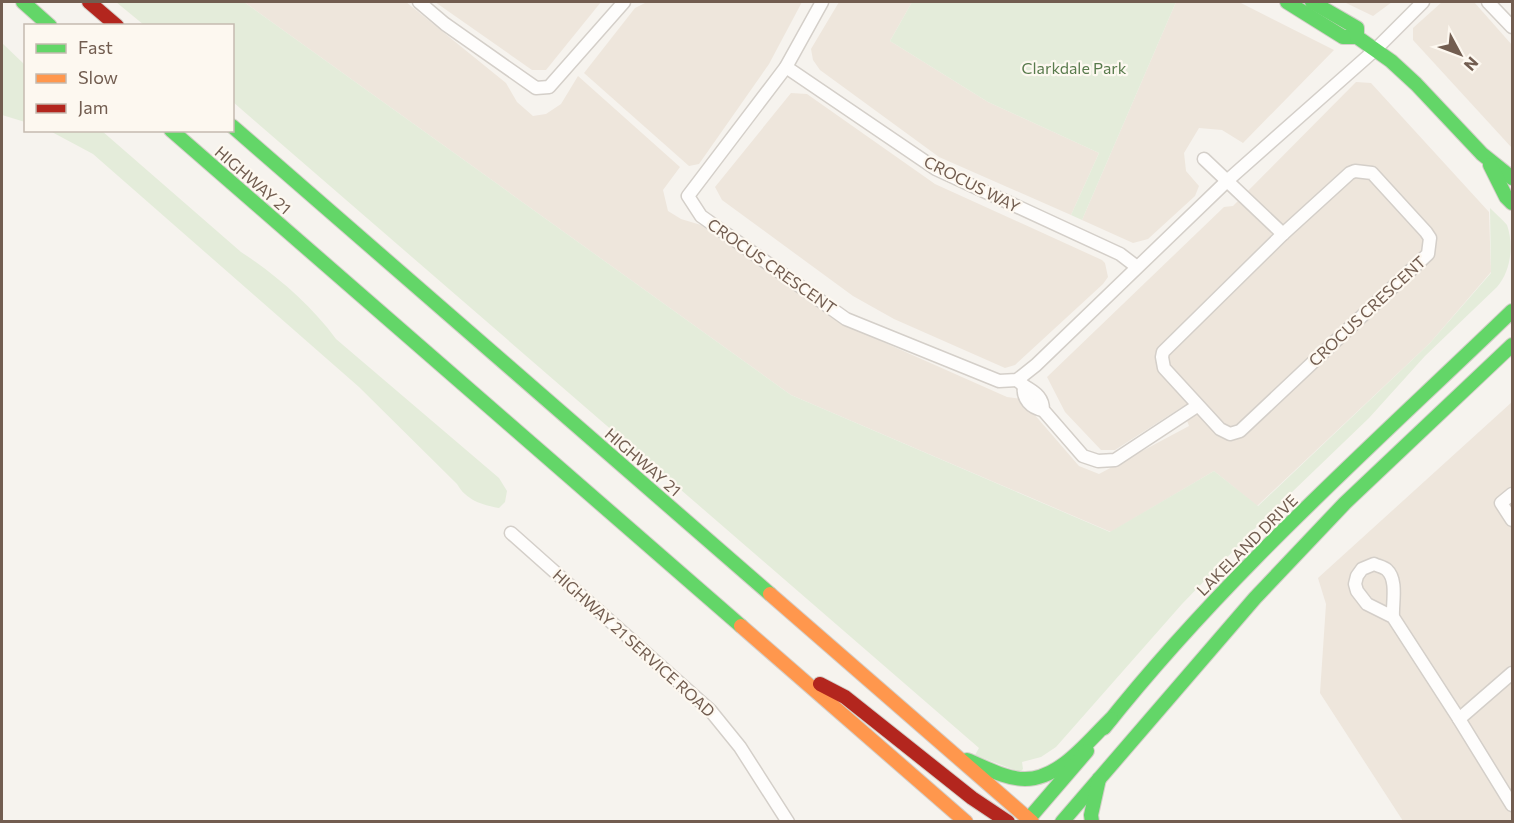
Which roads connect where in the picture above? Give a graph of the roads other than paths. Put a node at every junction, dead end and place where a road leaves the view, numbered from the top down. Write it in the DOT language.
graph roads {
  1 [pos="22,2"];
  2 [pos="89,2"];
  3 [pos="418,2"];
  4 [pos="624,2"];
  5 [pos="822,2"];
  6 [pos="1287,2"];
  7 [pos="1312,2"];
  8 [pos="1423,2"];
  9 [pos="1488,2"];
  10 [pos="48,24"];
  11 [pos="115,24"];
  12 [pos="1512,27"];
  13 [pos="1357,37"];
  14 [pos="1376,49"];
  15 [pos="786,67"];
  16 [pos="234,128"];
  17 [pos="173,132"];
  18 [pos="1204,159"];
  19 [pos="1489,161"];
  20 [pos="1512,178"];
  21 [pos="1228,180"];
  22 [pos="1512,203"];
  23 [pos="1283,234"];
  24 [pos="1137,267"];
  25 [pos="1512,311"];
  26 [pos="1512,345"];
  27 [pos="1021,383"];
  28 [pos="1197,406"];
  29 [pos="1512,494"];
  30 [pos="1512,520"];
  31 [pos="511,533"];
  32 [pos="1393,617"];
  33 [pos="784,663"];
  34 [pos="1512,673"];
  35 [pos="1111,719"];
  36 [pos="1459,719"];
  37 [pos="955,756"];
  38 [pos="1099,779"];
  39 [pos="1512,805"];
  40 [pos="1029,821"];
  41 [pos="788,822"];
  42 [pos="966,822"];
  43 [pos="1008,822"];
  44 [pos="1062,822"];
  45 [pos="1092,822"];
  1 -- 10 [label="main road"];
  2 -- 11 [label="main road"];
  3 -- 4 [label="street"];
  5 -- 15 [label="street, CROCUS CRESCENT"];
  6 -- 13 [label="main road"];
  7 -- 13 [label="main road"];
  8 -- 14 [label="street"];
  9 -- 12 [label="street"];
  13 -- 14 [label="main road"];
  14 -- 19 [label="main road"];
  14 -- 21 [label="street"];
  15 -- 24 [label="street, CROCUS WAY"];
  15 -- 27 [label="street, CROCUS CRESCENT"];
  16 -- 37 [label="main road, HIGHWAY 21"];
  17 -- 33 [label="main road, HIGHWAY 21"];
  18 -- 21 [label="street"];
  19 -- 20 [label="main road"];
  19 -- 22 [label="main road"];
  21 -- 23 [label="street"];
  21 -- 24 [label="street"];
  23 -- 28 [label="street, CROCUS CRESCENT"];
  23 -- 28 [label="street, CROCUS CRESCENT"];
  24 -- 27 [label="street"];
  25 -- 35 [label="main road, LAKELAND DRIVE"];
  26 -- 38 [label="main road"];
  27 -- 28 [label="street"];
  29 -- 30 [label="street"];
  31 -- 41 [label="street, HIGHWAY 21 SERVICE ROAD"];
  32 -- 36 [label="street"];
  33 -- 42 [label="main road, HIGHWAY 21"];
  33 -- 43 [label="main road"];
  34 -- 36 [label="street"];
  35 -- 37 [label="main road"];
  35 -- 40 [label="main road, LAKELAND DRIVE"];
  36 -- 39 [label="street"];
  37 -- 40 [label="main road, HIGHWAY 21"];
  38 -- 44 [label="main road"];
  38 -- 45 [label="main road"];
}
